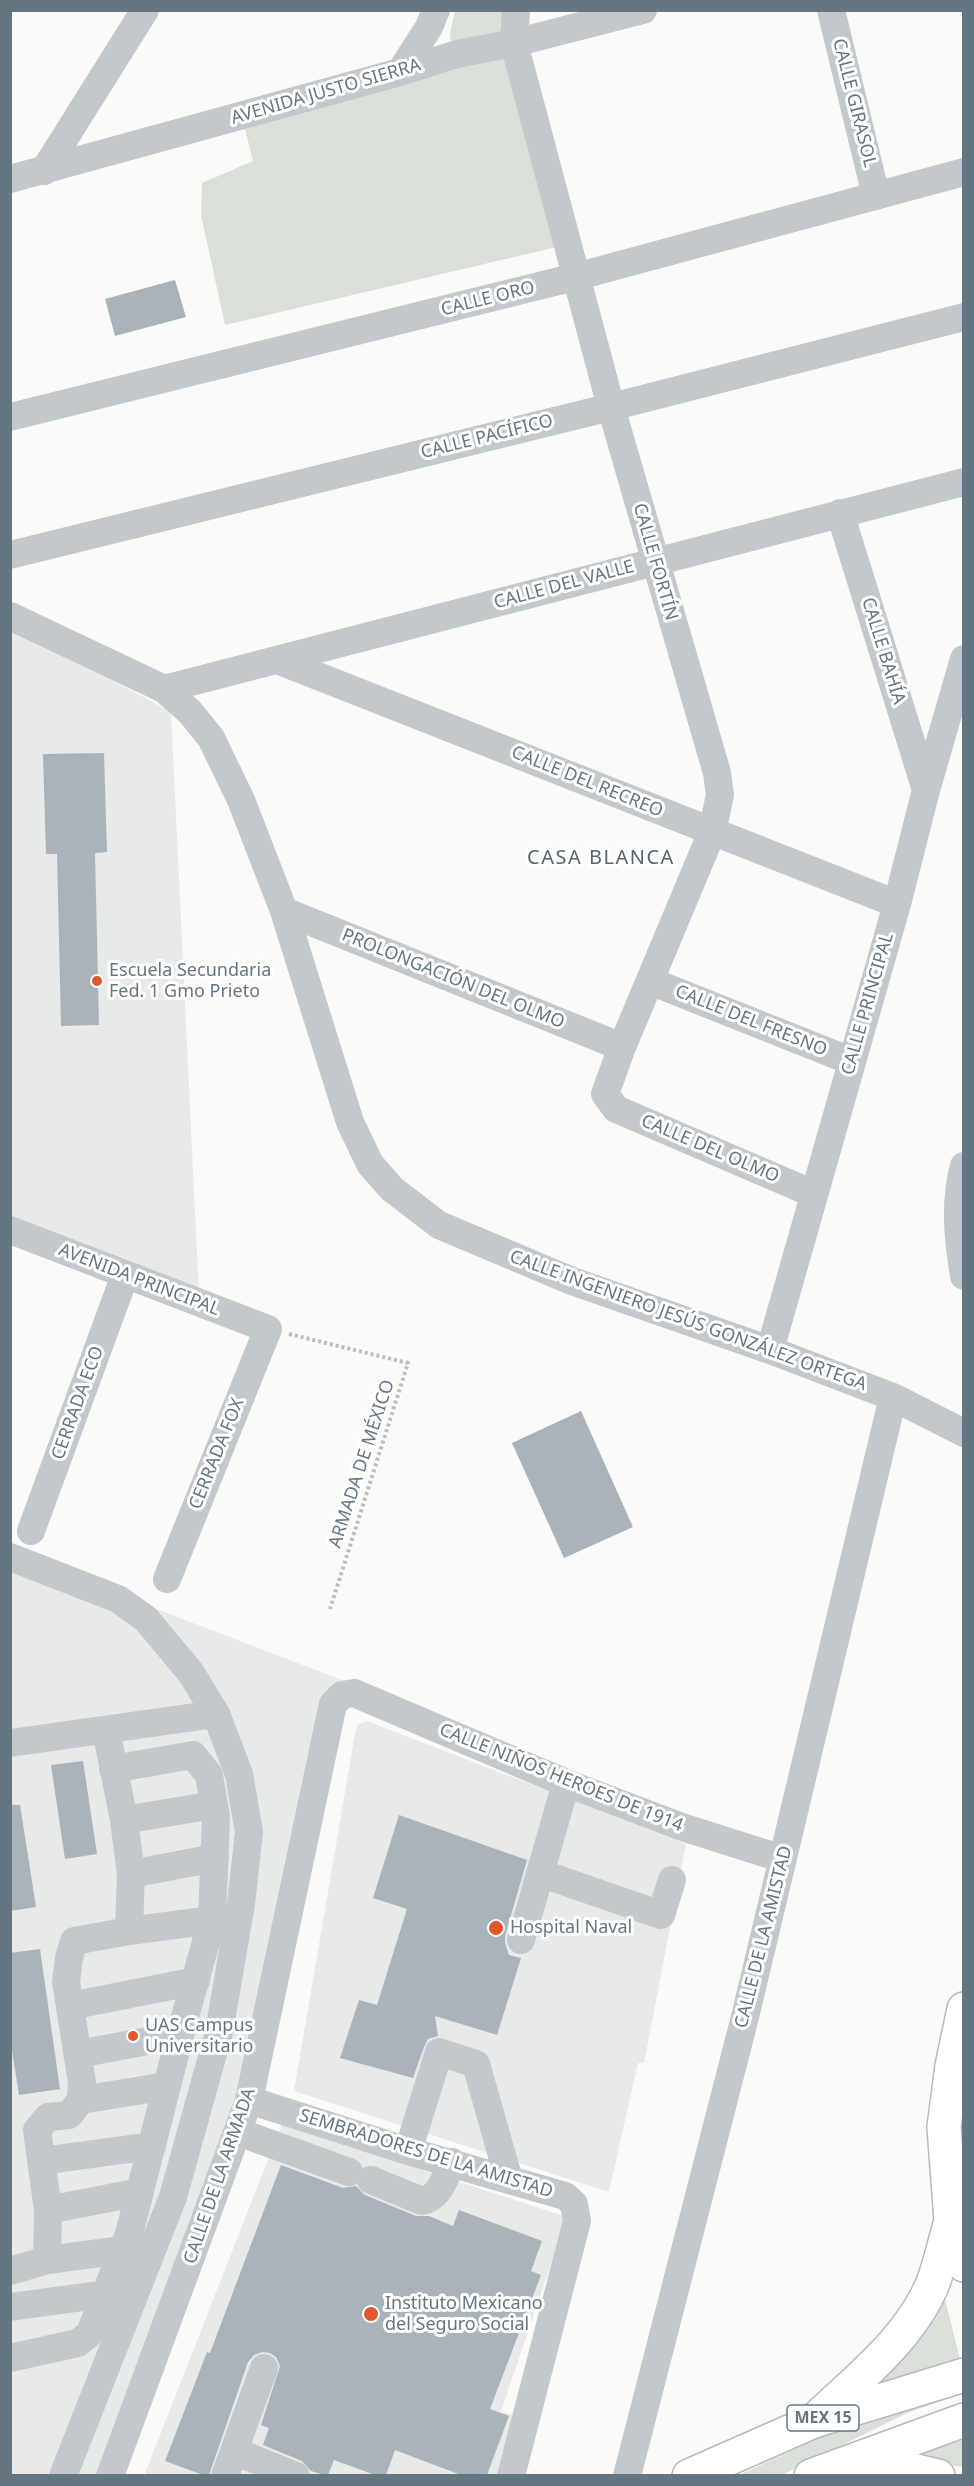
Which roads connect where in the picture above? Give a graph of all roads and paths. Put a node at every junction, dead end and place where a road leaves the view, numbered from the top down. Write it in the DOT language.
graph roads {
  1 [pos="145,10"];
  2 [pos="436,10"];
  3 [pos="516,10"];
  4 [pos="643,10"];
  5 [pos="831,10"];
  6 [pos="514,43"];
  7 [pos="400,72"];
  8 [pos="44,171"];
  9 [pos="963,172"];
  10 [pos="10,179"];
  11 [pos="876,196"];
  12 [pos="575,277"];
  13 [pos="963,316"];
  14 [pos="611,407"];
  15 [pos="10,417"];
  16 [pos="963,482"];
  17 [pos="840,513"];
  18 [pos="10,555"];
  19 [pos="654,562"];
  20 [pos="10,616"];
  21 [pos="963,659"];
  22 [pos="277,660"];
  23 [pos="164,689"];
  24 [pos="926,790"];
  25 [pos="712,832"];
  26 [pos="897,904"];
  27 [pos="284,911"];
  28 [pos="650,981"];
  29 [pos="622,1047"];
  30 [pos="851,1061"];
  31 [pos="608,1100"];
  32 [pos="963,1166"];
  33 [pos="814,1194"];
  34 [pos="10,1230"];
  35 [pos="125,1275"];
  36 [pos="963,1276"];
  37 [pos="268,1329"];
  38 [pos="770,1350"];
  39 [pos="893,1397"];
  40 [pos="963,1433"];
  41 [pos="31,1530"];
  42 [pos="10,1557"];
  43 [pos="167,1578"];
  44 [pos="330,1609"];
  45 [pos="342,1695"];
  46 [pos="216,1714"];
  47 [pos="106,1730"];
  48 [pos="10,1743"];
  49 [pos="113,1769"];
  50 [pos="566,1783"];
  51 [pos="214,1805"];
  52 [pos="124,1820"];
  53 [pos="215,1858"];
  54 [pos="783,1859"];
  55 [pos="540,1873"];
  56 [pos="131,1874"];
  57 [pos="672,1880"];
  58 [pos="212,1920"];
  59 [pos="129,1931"];
  60 [pos="521,1940"];
  61 [pos="196,1982"];
  62 [pos="70,2006"];
  63 [pos="963,2009"];
  64 [pos="180,2035"];
  65 [pos="78,2054"];
  66 [pos="167,2086"];
  67 [pos="81,2100"];
  68 [pos="249,2100"];
  69 [pos="238,2132"];
  70 [pos="152,2146"];
  71 [pos="408,2151"];
  72 [pos="41,2161"];
  73 [pos="452,2162"];
  74 [pos="509,2180"];
  75 [pos="140,2192"];
  76 [pos="48,2210"];
  77 [pos="951,2221"];
  78 [pos="123,2250"];
  79 [pos="47,2260"];
  80 [pos="963,2265"];
  81 [pos="10,2271"];
  82 [pos="106,2294"];
  83 [pos="10,2307"];
  84 [pos="10,2358"];
  85 [pos="264,2368"];
  86 [pos="963,2375"];
  87 [pos="963,2420"];
  88 [pos="814,2421"];
  89 [pos="230,2463"];
  90 [pos="63,2475"];
  91 [pos="110,2475"];
  92 [pos="296,2475"];
  93 [pos="511,2475"];
  94 [pos="627,2475"];
  95 [pos="689,2475"];
  96 [pos="812,2475"];
  97 [pos="938,2475"];
  1 -- 8 [label="street"];
  2 -- 7 [label="street"];
  3 -- 6 [label="street, CALLE FORTÍN"];
  4 -- 6 [label="street, AVENIDA JUSTO SIERRA"];
  5 -- 11 [label="street, CALLE GIRASOL"];
  6 -- 7 [label="street, AVENIDA JUSTO SIERRA"];
  6 -- 12 [label="street, CALLE FORTÍN"];
  7 -- 8 [label="street, AVENIDA JUSTO SIERRA"];
  8 -- 10 [label="street, AVENIDA JUSTO SIERRA"];
  9 -- 11 [label="street, CALLE ORO"];
  11 -- 12 [label="street, CALLE ORO"];
  12 -- 14 [label="street, CALLE FORTÍN"];
  12 -- 15 [label="street, CALLE ORO"];
  13 -- 14 [label="street, CALLE PACÍFICO"];
  14 -- 18 [label="street, CALLE PACÍFICO"];
  14 -- 19 [label="street, CALLE FORTÍN"];
  16 -- 17 [label="street, CALLE DEL VALLE"];
  17 -- 19 [label="street, CALLE DEL VALLE"];
  17 -- 24 [label="street, CALLE BAHÍA"];
  19 -- 22 [label="street, CALLE DEL VALLE"];
  19 -- 25 [label="street, CALLE FORTÍN"];
  20 -- 23 [label="street, CALLE INGENIERO JESÚS GONZÁLEZ ORTEGA"];
  21 -- 24 [label="street, CALLE PRINCIPAL"];
  22 -- 23 [label="street, CALLE DEL VALLE"];
  22 -- 25 [label="street, CALLE DEL RECREO"];
  23 -- 27 [label="street, CALLE INGENIERO JESÚS GONZÁLEZ ORTEGA"];
  24 -- 26 [label="street, CALLE PRINCIPAL"];
  25 -- 26 [label="street, CALLE DEL RECREO"];
  25 -- 28 [label="street, CALLE FORTÍN"];
  26 -- 30 [label="street, CALLE PRINCIPAL"];
  27 -- 29 [label="street, PROLONGACIÓN DEL OLMO"];
  27 -- 38 [label="street, CALLE INGENIERO JESÚS GONZÁLEZ ORTEGA"];
  28 -- 29 [label="street, CALLE FORTÍN"];
  28 -- 30 [label="street, CALLE DEL FRESNO"];
  29 -- 31 [label="street, CALLE FORTÍN"];
  30 -- 33 [label="street, CALLE PRINCIPAL"];
  31 -- 33 [label="street, CALLE DEL OLMO"];
  32 -- 36 [label="street"];
  33 -- 38 [label="street, CALLE PRINCIPAL"];
  34 -- 35 [label="street, AVENIDA PRINCIPAL"];
  35 -- 37 [label="street, AVENIDA PRINCIPAL"];
  35 -- 41 [label="street, CERRADA ECO"];
  37 -- 43 [label="street, CERRADA FOX"];
  37 -- 44 [label="path, ARMADA DE MÉXICO"];
  38 -- 39 [label="street, CALLE INGENIERO JESÚS GONZÁLEZ ORTEGA"];
  39 -- 40 [label="street, CALLE INGENIERO JESÚS GONZÁLEZ ORTEGA"];
  39 -- 54 [label="street, CALLE DE LA AMISTAD"];
  42 -- 46 [label="street"];
  45 -- 50 [label="street, CALLE NIÑOS HEROES DE 1914"];
  45 -- 68 [label="street, CALLE DE LA ARMADA"];
  46 -- 47 [label="street"];
  46 -- 90 [label="street"];
  47 -- 48 [label="street"];
  47 -- 49 [label="street"];
  49 -- 51 [label="street"];
  49 -- 52 [label="street"];
  50 -- 54 [label="street, CALLE NIÑOS HEROES DE 1914"];
  50 -- 55 [label="street"];
  51 -- 52 [label="street"];
  51 -- 53 [label="street"];
  52 -- 56 [label="street"];
  53 -- 56 [label="street"];
  53 -- 58 [label="street"];
  54 -- 94 [label="street, CALLE DE LA AMISTAD"];
  55 -- 57 [label="street"];
  55 -- 60 [label="street"];
  56 -- 59 [label="street"];
  58 -- 59 [label="street"];
  58 -- 61 [label="street"];
  59 -- 62 [label="street"];
  61 -- 62 [label="street"];
  61 -- 64 [label="street"];
  62 -- 65 [label="street"];
  63 -- 77 [label="main road"];
  64 -- 65 [label="street"];
  64 -- 66 [label="street"];
  65 -- 67 [label="street"];
  66 -- 67 [label="street"];
  66 -- 70 [label="street"];
  67 -- 72 [label="street"];
  68 -- 69 [label="street, CALLE DE LA ARMADA"];
  68 -- 71 [label="street, SEMBRADORES DE LA AMISTAD"];
  69 -- 73 [label="street"];
  69 -- 91 [label="street, CALLE DE LA ARMADA"];
  70 -- 72 [label="street"];
  70 -- 75 [label="street"];
  71 -- 73 [label="street, SEMBRADORES DE LA AMISTAD"];
  71 -- 74 [label="street"];
  72 -- 76 [label="street"];
  73 -- 74 [label="street, SEMBRADORES DE LA AMISTAD"];
  74 -- 93 [label="street, SEMBRADORES DE LA AMISTAD"];
  75 -- 76 [label="street"];
  75 -- 78 [label="street"];
  76 -- 79 [label="street"];
  77 -- 80 [label="main road"];
  77 -- 88 [label="main road"];
  78 -- 79 [label="street"];
  78 -- 82 [label="street"];
  79 -- 81 [label="street"];
  82 -- 83 [label="street"];
  82 -- 84 [label="street"];
  85 -- 89 [label="street"];
  86 -- 88 [label="main road, MEX 15"];
  87 -- 96 [label="main road, MEX 15"];
  88 -- 95 [label="main road, MEX 15"];
  89 -- 92 [label="street"];
  96 -- 97 [label="main road"];
}
